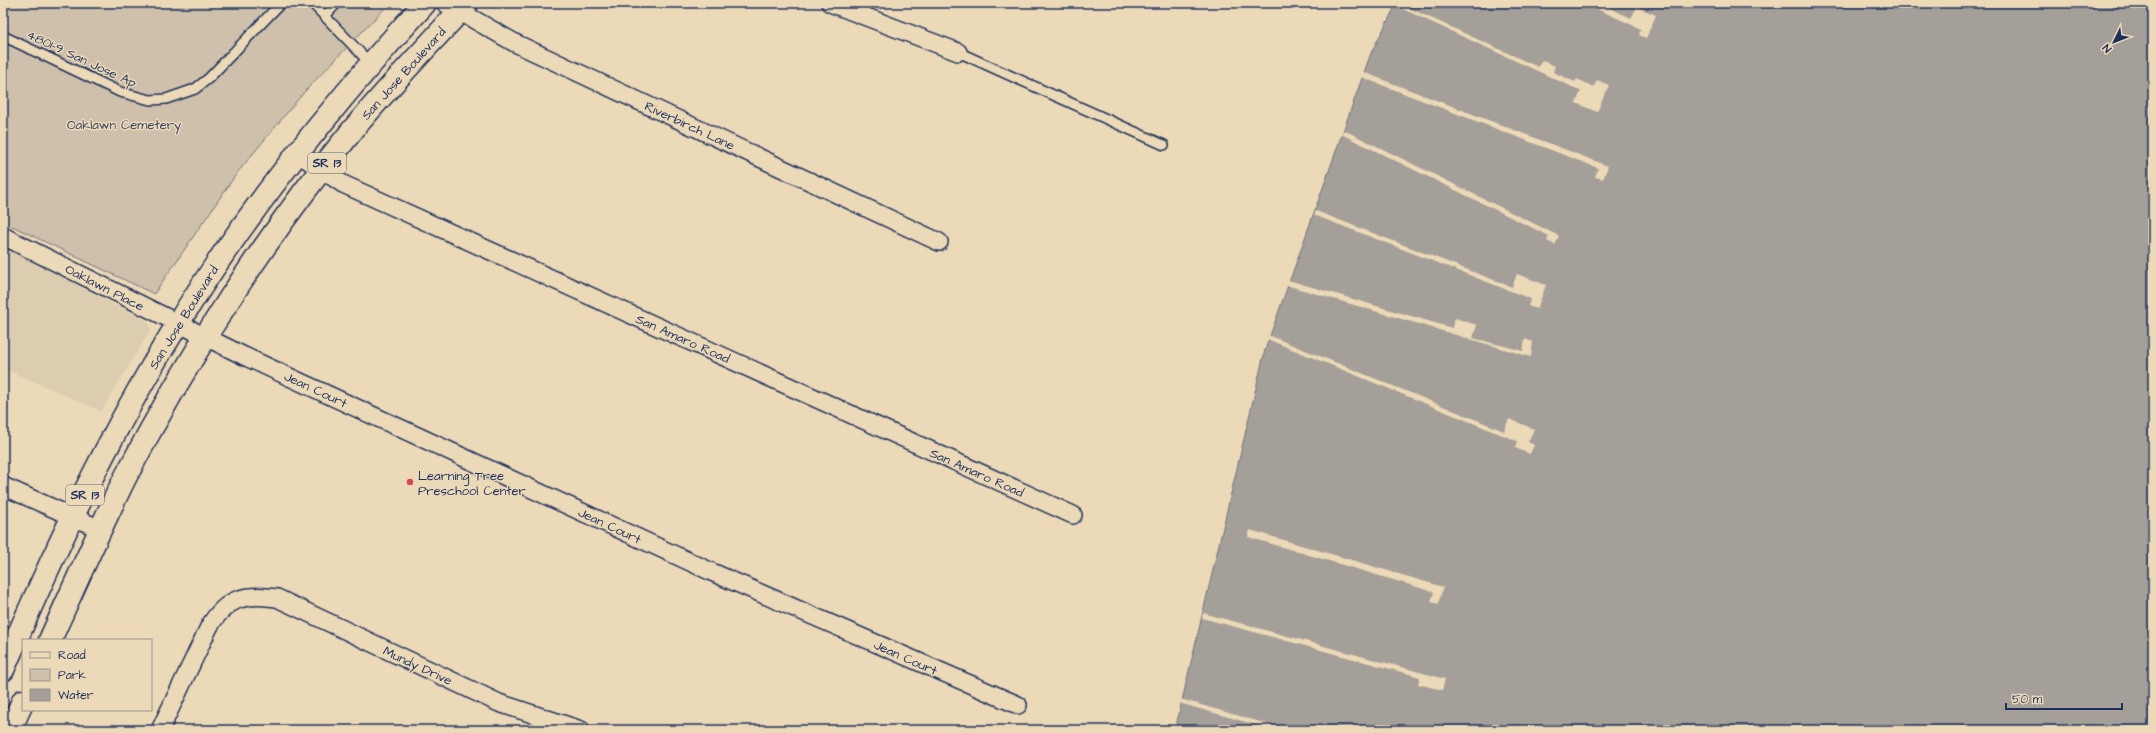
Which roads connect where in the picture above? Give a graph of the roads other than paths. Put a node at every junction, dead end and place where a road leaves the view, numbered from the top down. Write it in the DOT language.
graph roads {
  1 [pos="281,3"];
  2 [pos="312,3"];
  3 [pos="337,3"];
  4 [pos="425,3"];
  5 [pos="830,3"];
  6 [pos="457,6"];
  7 [pos="325,16"];
  8 [pos="3,36"];
  9 [pos="958,52"];
  10 [pos="370,63"];
  11 [pos="1164,145"];
  12 [pos="297,153"];
  13 [pos="323,170"];
  14 [pos="3,236"];
  15 [pos="939,242"];
  16 [pos="177,324"];
  17 [pos="206,338"];
  18 [pos="3,486"];
  19 [pos="1072,516"];
  20 [pos="74,517"];
  21 [pos="100,529"];
  22 [pos="50,639"];
  23 [pos="3,670"];
  24 [pos="22,703"];
  25 [pos="1018,705"];
  26 [pos="10,730"];
  27 [pos="160,730"];
  28 [pos="581,730"];
  1 -- 8 [label="lane, 4801-9 San Jose Ap"];
  2 -- 7 [label="lane"];
  3 -- 7 [label="lane"];
  4 -- 10 [label="main road, San Jose Boulevard / SR 13"];
  5 -- 9 [label="street"];
  6 -- 13 [label="main road, San Jose Boulevard / SR 13"];
  6 -- 15 [label="street, Riverbirch Lane"];
  7 -- 10 [label="lane"];
  9 -- 11 [label="lane"];
  10 -- 12 [label="main road, San Jose Boulevard / SR 13"];
  12 -- 13 [label="street, San Amaro Road"];
  12 -- 16 [label="main road, San Jose Boulevard / SR 13"];
  13 -- 17 [label="main road, San Jose Boulevard / SR 13"];
  13 -- 19 [label="street, San Amaro Road"];
  14 -- 16 [label="street, Oaklawn Place"];
  16 -- 17 [label="street, Oaklawn Place"];
  16 -- 20 [label="main road, San Jose Boulevard / SR 13"];
  17 -- 21 [label="main road, San Jose Boulevard / SR 13"];
  17 -- 25 [label="street, Jean Court"];
  18 -- 20 [label="street"];
  20 -- 21 [label="street"];
  20 -- 23 [label="main road, San Jose Boulevard / SR 13"];
  21 -- 22 [label="main road, San Jose Boulevard / SR 13"];
  24 -- 26 [label="main road"];
  27 -- 28 [label="street, Mundy Drive"];
}
